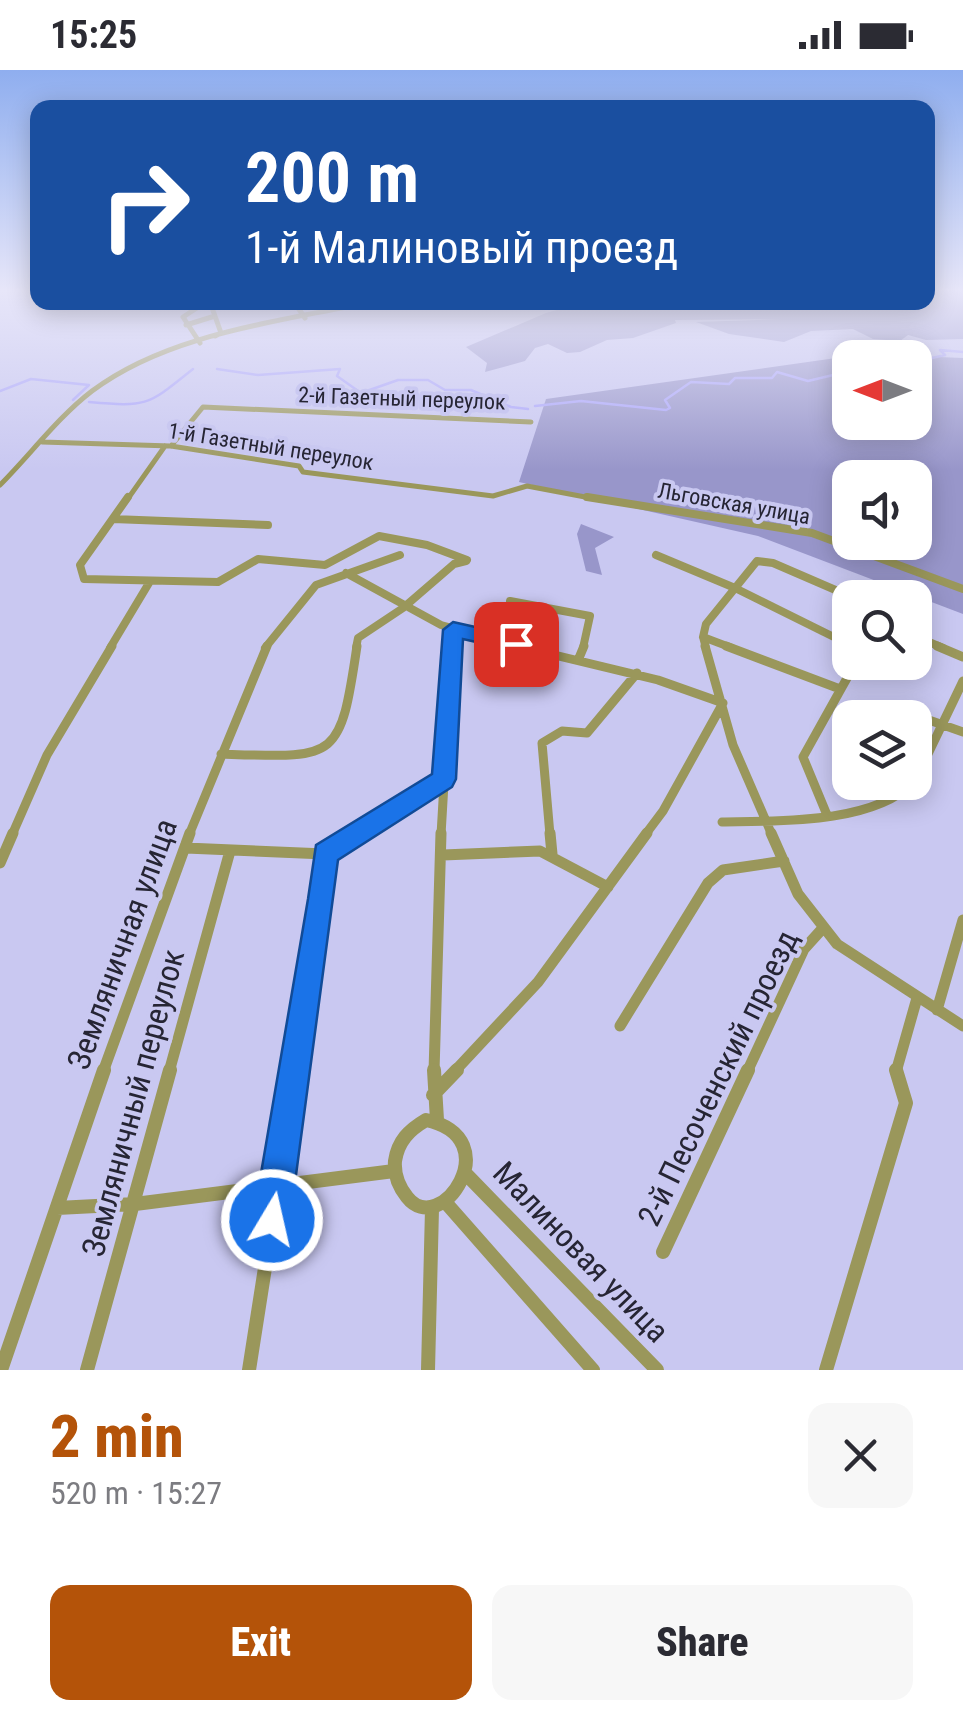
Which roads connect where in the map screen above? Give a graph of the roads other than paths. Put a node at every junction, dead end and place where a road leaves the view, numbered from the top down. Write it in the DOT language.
graph roads {
  1 [pos="184,349"];
  2 [pos="531,422"];
  3 [pos="42,442"];
  4 [pos="168,446"];
  5 [pos="0,484"];
  6 [pos="493,496"];
  7 [pos="113,519"];
  8 [pos="268,525"];
  9 [pos="400,555"];
  10 [pos="656,555"];
  11 [pos="346,573"];
  12 [pos="149,583"];
  13 [pos="735,588"];
  14 [pos="832,588"];
  15 [pos="963,589"];
  16 [pos="510,601"];
  17 [pos="403,608"];
  18 [pos="453,630"];
  19 [pos="832,636"];
  20 [pos="702,637"];
  21 [pos="932,643"];
  22 [pos="963,656"];
  23 [pos="579,658"];
  24 [pos="637,674"];
  25 [pos="845,680"];
  26 [pos="963,681"];
  27 [pos="840,688"];
  28 [pos="723,703"];
  29 [pos="932,721"];
  30 [pos="944,725"];
  31 [pos="963,732"];
  32 [pos="932,749"];
  33 [pos="221,754"];
  34 [pos="444,779"];
  35 [pos="891,800"];
  36 [pos="827,815"];
  37 [pos="722,822"];
  38 [pos="766,822"];
  39 [pos="186,848"];
  40 [pos="230,851"];
  41 [pos="326,854"];
  42 [pos="552,854"];
  43 [pos="444,855"];
  44 [pos="784,862"];
  45 [pos="0,863"];
  46 [pos="608,887"];
  47 [pos="963,920"];
  48 [pos="823,928"];
  49 [pos="917,998"];
  50 [pos="937,1010"];
  51 [pos="620,1026"];
  52 [pos="963,1026"];
  53 [pos="433,1095"];
  54 [pos="437,1120"];
  55 [pos="394,1170"];
  56 [pos="466,1173"];
  57 [pos="277,1186"];
  58 [pos="135,1204"];
  59 [pos="439,1207"];
  60 [pos="57,1208"];
  61 [pos="663,1252"];
  62 [pos="1,1370"];
  63 [pos="88,1370"];
  64 [pos="249,1370"];
  65 [pos="428,1370"];
  66 [pos="593,1370"];
  67 [pos="656,1370"];
  68 [pos="826,1370"];
  1 -- 3 [label="street"];
  2 -- 4 [label="street, 2-й Газетный переулок"];
  3 -- 4 [label="street, 1-й Газетный переулок"];
  3 -- 5 [label="street"];
  4 -- 6 [label="street, 1-й Газетный переулок"];
  4 -- 7 [label="street"];
  6 -- 15 [label="street, Льговская улица"];
  7 -- 8 [label="street"];
  7 -- 12 [label="street"];
  9 -- 11 [label="street, Земляничная улица"];
  10 -- 13 [label="street"];
  11 -- 17 [label="street"];
  11 -- 33 [label="street, Земляничная улица"];
  12 -- 17 [label="street"];
  12 -- 45 [label="street"];
  13 -- 14 [label="street"];
  13 -- 19 [label="street"];
  13 -- 20 [label="street"];
  16 -- 23 [label="street"];
  17 -- 18 [label="street"];
  17 -- 33 [label="street"];
  18 -- 23 [label="street"];
  18 -- 34 [label="street"];
  20 -- 27 [label="street"];
  20 -- 28 [label="street"];
  21 -- 22 [label="street"];
  23 -- 24 [label="street"];
  24 -- 28 [label="street"];
  24 -- 42 [label="street"];
  25 -- 27 [label="street"];
  26 -- 30 [label="street"];
  27 -- 36 [label="street"];
  28 -- 38 [label="street"];
  28 -- 46 [label="street"];
  29 -- 30 [label="street"];
  30 -- 31 [label="street"];
  30 -- 32 [label="street"];
  33 -- 39 [label="street, Земляничная улица"];
  34 -- 41 [label="street"];
  34 -- 43 [label="street"];
  35 -- 36 [label="street"];
  36 -- 38 [label="street"];
  37 -- 38 [label="street"];
  38 -- 44 [label="street"];
  39 -- 40 [label="street"];
  39 -- 60 [label="street, Земляничная улица"];
  40 -- 41 [label="street"];
  40 -- 58 [label="street, Земляничный переулок"];
  41 -- 57 [label="street"];
  42 -- 43 [label="street"];
  42 -- 46 [label="street"];
  43 -- 53 [label="street"];
  44 -- 48 [label="street"];
  44 -- 51 [label="street"];
  46 -- 53 [label="street"];
  47 -- 50 [label="street"];
  48 -- 49 [label="street"];
  48 -- 61 [label="street, 2-й Песоченский проезд"];
  49 -- 50 [label="street"];
  49 -- 68 [label="street"];
  50 -- 52 [label="street"];
  53 -- 54 [label="street"];
  54 -- 55 [label="street"];
  54 -- 56 [label="street, Малиновая улица"];
  55 -- 57 [label="street"];
  55 -- 59 [label="street"];
  56 -- 59 [label="street, Малиновая улица"];
  56 -- 67 [label="street, Малиновая улица"];
  57 -- 58 [label="street"];
  57 -- 64 [label="street"];
  58 -- 60 [label="street"];
  58 -- 63 [label="street, Земляничный переулок"];
  59 -- 65 [label="street"];
  59 -- 66 [label="street"];
  60 -- 62 [label="street, Земляничная улица"];
}
